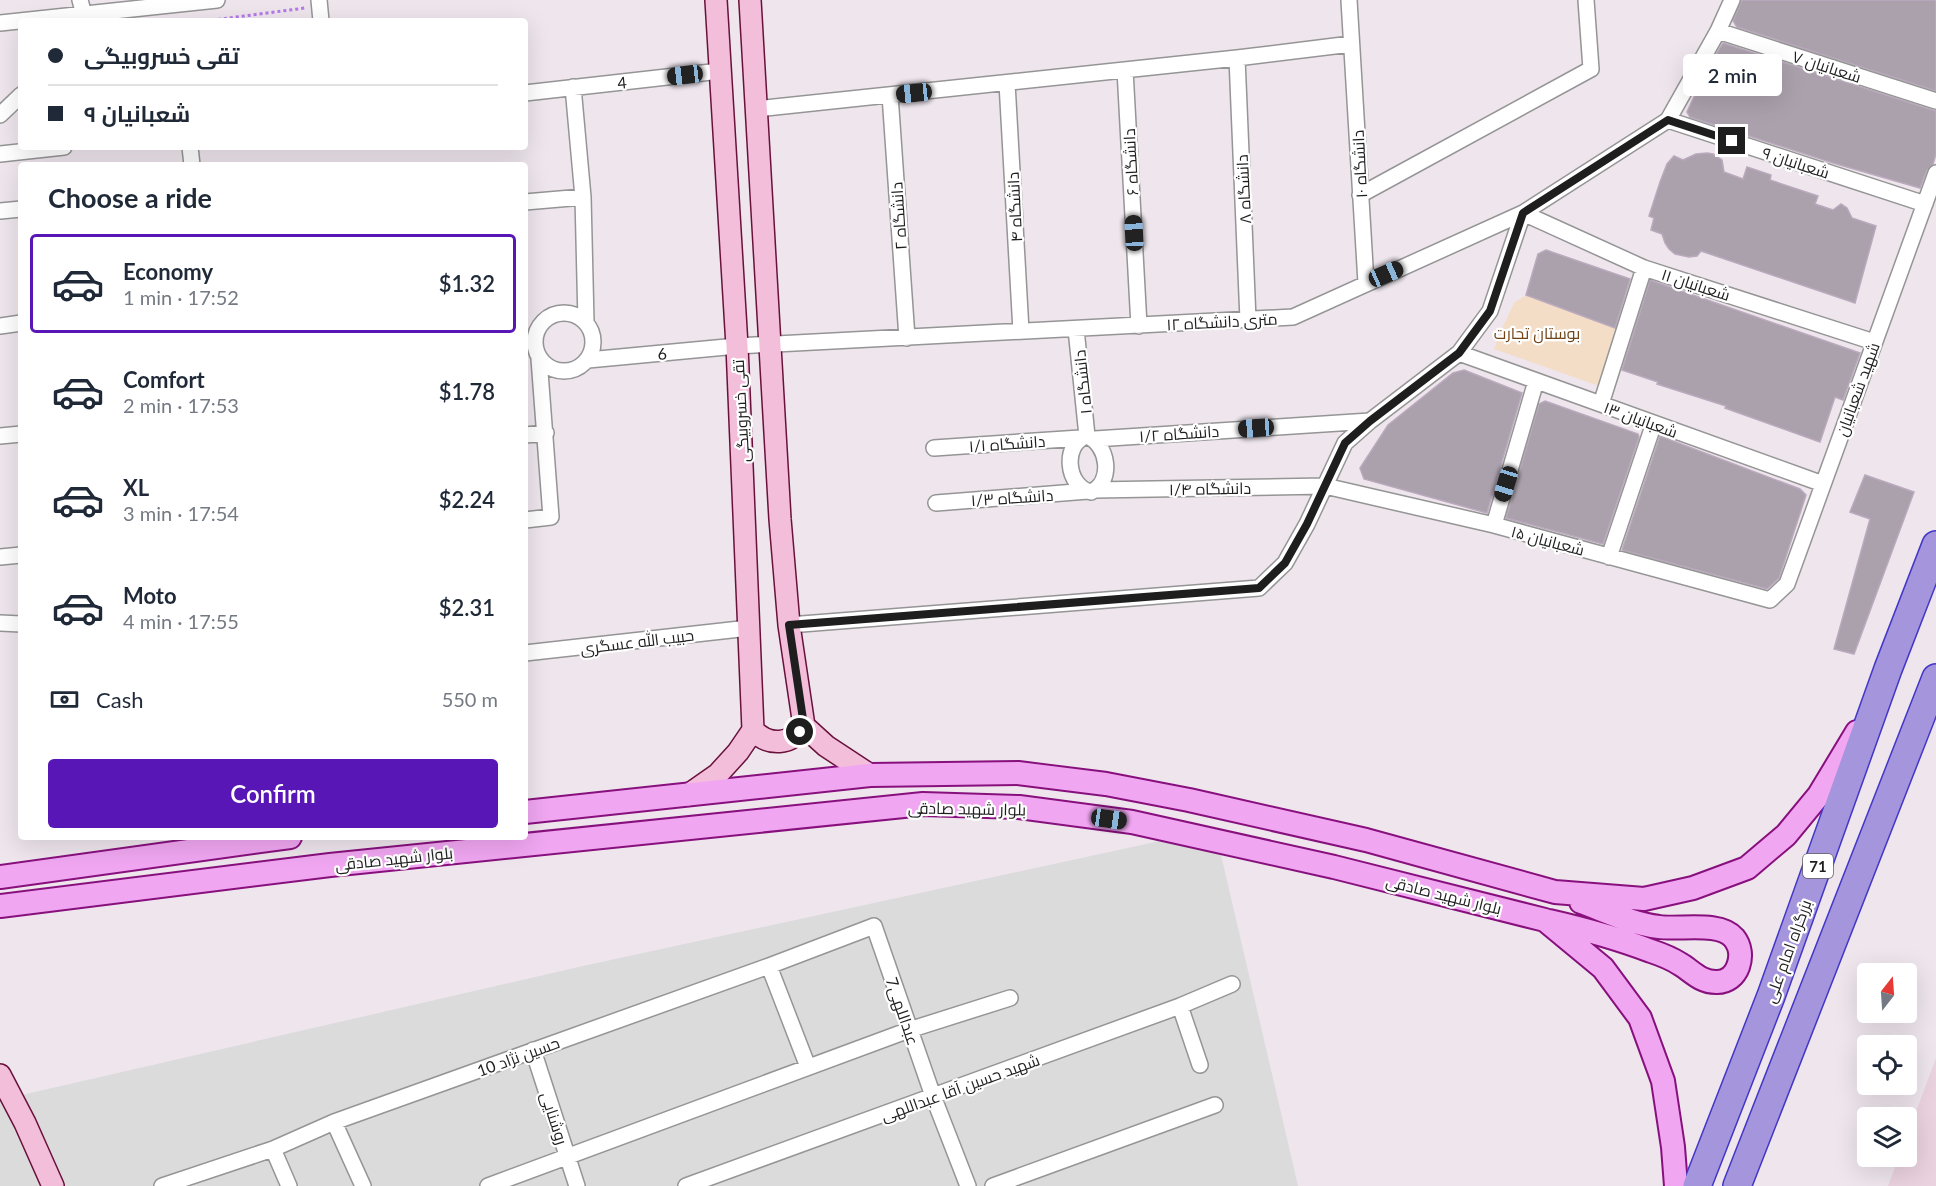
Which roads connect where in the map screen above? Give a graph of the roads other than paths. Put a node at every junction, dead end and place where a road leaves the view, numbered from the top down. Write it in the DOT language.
graph roads {
  1 [pos="217,0"];
  2 [pos="319,0"];
  3 [pos="716,0"];
  4 [pos="750,0"];
  5 [pos="1349,0"];
  6 [pos="1586,0"];
  7 [pos="1732,0"];
  8 [pos="82,12"];
  9 [pos="37,18"];
  10 [pos="321,18"];
  11 [pos="18,21"];
  12 [pos="0,23"];
  13 [pos="1718,31"];
  14 [pos="1352,44"];
  15 [pos="1237,58"];
  16 [pos="1125,70"];
  17 [pos="720,71"];
  18 [pos="1007,83"];
  19 [pos="573,87"];
  20 [pos="528,93"];
  21 [pos="890,95"];
  22 [pos="18,98"];
  23 [pos="1936,101"];
  24 [pos="756,109"];
  25 [pos="0,115"];
  26 [pos="1668,120"];
  27 [pos="37,150"];
  28 [pos="0,154"];
  29 [pos="1936,173"];
  30 [pos="1360,195"];
  31 [pos="583,197"];
  32 [pos="528,202"];
  33 [pos="1925,204"];
  34 [pos="18,209"];
  35 [pos="0,211"];
  36 [pos="1523,213"];
  37 [pos="1644,268"];
  38 [pos="1366,283"];
  39 [pos="1248,320"];
  40 [pos="586,322"];
  41 [pos="18,323"];
  42 [pos="533,324"];
  43 [pos="0,326"];
  44 [pos="1139,326"];
  45 [pos="1076,329"];
  46 [pos="1021,332"];
  47 [pos="907,338"];
  48 [pos="1874,342"];
  49 [pos="770,344"];
  50 [pos="737,346"];
  51 [pos="1459,353"];
  52 [pos="539,359"];
  53 [pos="588,360"];
  54 [pos="1536,381"];
  55 [pos="1601,404"];
  56 [pos="1370,421"];
  57 [pos="1654,423"];
  58 [pos="18,434"];
  59 [pos="546,434"];
  60 [pos="528,435"];
  61 [pos="0,436"];
  62 [pos="1087,438"];
  63 [pos="934,448"];
  64 [pos="1823,484"];
  65 [pos="1325,486"];
  66 [pos="1092,491"];
  67 [pos="936,503"];
  68 [pos="528,520"];
  69 [pos="1494,525"];
  70 [pos="1936,545"];
  71 [pos="18,555"];
  72 [pos="0,557"];
  73 [pos="1609,557"];
  74 [pos="1770,600"];
  75 [pos="0,623"];
  76 [pos="18,624"];
  77 [pos="789,625"];
  78 [pos="749,628"];
  79 [pos="528,653"];
  80 [pos="1888,669"];
  81 [pos="1936,678"];
  82 [pos="804,726"];
  83 [pos="753,730"];
  84 [pos="870,775"];
  85 [pos="688,795"];
  86 [pos="528,812"];
  87 [pos="268,840"];
  88 [pos="0,877"];
  89 [pos="1555,892"];
  90 [pos="0,906"];
  91 [pos="1545,920"];
  92 [pos="874,926"];
  93 [pos="769,966"];
  94 [pos="1232,984"];
  95 [pos="1010,998"];
  96 [pos="1180,1006"];
  97 [pos="909,1030"];
  98 [pos="533,1050"];
  99 [pos="1200,1065"];
  100 [pos="808,1068"];
  101 [pos="0,1075"];
  102 [pos="933,1096"];
  103 [pos="1215,1105"];
  104 [pos="334,1122"];
  105 [pos="273,1149"];
  106 [pos="567,1156"];
  107 [pos="53,1186"];
  108 [pos="162,1186"];
  109 [pos="289,1186"];
  110 [pos="363,1186"];
  111 [pos="488,1186"];
  112 [pos="577,1186"];
  113 [pos="686,1186"];
  114 [pos="968,1186"];
  115 [pos="993,1186"];
  116 [pos="1676,1186"];
  117 [pos="1697,1186"];
  118 [pos="1737,1186"];
  1 -- 8 [label="street"];
  2 -- 10 [label="street"];
  3 -- 17 [label="main road, تقی خسروبیگی"];
  4 -- 24 [label="main road, تقی خسروبیگی"];
  5 -- 14 [label="street, دانشگاه ۱۰"];
  6 -- 30 [label="street"];
  7 -- 13 [label="street, ۱۲ متری دانشگاه"];
  8 -- 9 [label="street"];
  11 -- 12 [label="street"];
  13 -- 23 [label="street, شعبانیان ۷"];
  13 -- 26 [label="street, ۱۲ متری دانشگاه"];
  14 -- 15 [label="street"];
  14 -- 30 [label="street, دانشگاه ۱۰"];
  15 -- 16 [label="street"];
  15 -- 39 [label="street, دانشگاه ۸"];
  16 -- 18 [label="street"];
  16 -- 44 [label="street, دانشگاه ۶"];
  17 -- 19 [label="street, 4"];
  17 -- 50 [label="main road, تقی خسروبیگی"];
  18 -- 21 [label="street"];
  18 -- 46 [label="street, دانشگاه ۴"];
  19 -- 20 [label="street, 4"];
  19 -- 31 [label="street"];
  21 -- 24 [label="street"];
  21 -- 47 [label="street, دانشگاه ۲"];
  22 -- 25 [label="street"];
  24 -- 49 [label="main road, تقی خسروبیگی"];
  26 -- 33 [label="street, شعبانیان ۹"];
  26 -- 36 [label="street, ۱۲ متری دانشگاه"];
  27 -- 28 [label="street"];
  29 -- 33 [label="street, شهید شعبانیان"];
  30 -- 38 [label="street, دانشگاه ۱۰"];
  31 -- 32 [label="street"];
  31 -- 40 [label="street"];
  33 -- 48 [label="street, شهید شعبانیان"];
  34 -- 35 [label="street"];
  36 -- 37 [label="street, شعبانیان ۱۱"];
  36 -- 38 [label="street, ۱۲ متری دانشگاه"];
  36 -- 51 [label="street"];
  37 -- 48 [label="street, شعبانیان ۱۱"];
  37 -- 55 [label="street"];
  38 -- 39 [label="street, ۱۲ متری دانشگاه"];
  39 -- 44 [label="street, ۱۲ متری دانشگاه"];
  40 -- 42 [label="street"];
  40 -- 53 [label="street"];
  41 -- 43 [label="street"];
  42 -- 52 [label="street"];
  44 -- 45 [label="street, ۱۲ متری دانشگاه"];
  45 -- 46 [label="street, ۱۲ متری دانشگاه"];
  45 -- 62 [label="street, دانشگاه ۱"];
  46 -- 47 [label="street, ۱۲ متری دانشگاه"];
  47 -- 49 [label="street, ۱۲ متری دانشگاه"];
  48 -- 64 [label="street, شهید شعبانیان"];
  49 -- 50 [label="street, 6"];
  49 -- 77 [label="main road, تقی خسروبیگی"];
  50 -- 53 [label="street, 6"];
  50 -- 78 [label="main road, تقی خسروبیگی"];
  51 -- 54 [label="street, شعبانیان ۱۳"];
  51 -- 56 [label="street"];
  52 -- 53 [label="street"];
  52 -- 59 [label="street"];
  54 -- 55 [label="street, شعبانیان ۱۳"];
  54 -- 69 [label="street"];
  55 -- 57 [label="street, شعبانیان ۱۳"];
  56 -- 62 [label="street, دانشگاه ۱/۲"];
  56 -- 65 [label="street"];
  57 -- 64 [label="street, شعبانیان ۱۳"];
  57 -- 73 [label="street"];
  58 -- 61 [label="street"];
  59 -- 60 [label="street"];
  59 -- 68 [label="street"];
  62 -- 63 [label="street, دانشگاه ۱/۱"];
  62 -- 66 [label="street"];
  62 -- 66 [label="street"];
  64 -- 74 [label="street, شهید شعبانیان"];
  65 -- 66 [label="street, دانشگاه ۱/۴"];
  65 -- 69 [label="street, شعبانیان ۱۵"];
  65 -- 77 [label="street"];
  66 -- 67 [label="street, دانشگاه ۱/۳"];
  69 -- 73 [label="street, شعبانیان ۱۵"];
  70 -- 80 [label="highway, بزرگراه امام علی / 71"];
  71 -- 72 [label="street"];
  73 -- 74 [label="street, شعبانیان ۱۵"];
  75 -- 76 [label="street"];
  77 -- 82 [label="main road, تقی خسروبیگی"];
  78 -- 79 [label="street, حبیب الله عسگری"];
  78 -- 83 [label="main road, تقی خسروبیگی"];
  80 -- 89 [label="main road, بلوار شهید صادقی"];
  80 -- 117 [label="highway, بزرگراه امام علی / 71"];
  81 -- 118 [label="highway, 71"];
  82 -- 83 [label="main road"];
  82 -- 84 [label="main road"];
  83 -- 85 [label="main road"];
  84 -- 85 [label="main road, بلوار شهید صادقی"];
  84 -- 89 [label="main road, بلوار شهید صادقی"];
  85 -- 86 [label="main road, بلوار شهید صادقی"];
  87 -- 88 [label="main road"];
  89 -- 91 [label="main road"];
  90 -- 91 [label="main road, بلوار شهید صادقی"];
  91 -- 116 [label="main road, بلوار شهید صادقی"];
  92 -- 93 [label="street, حسین نژاد 10"];
  92 -- 97 [label="street, عبداللهی7"];
  93 -- 98 [label="street, حسین نژاد 10"];
  93 -- 100 [label="street"];
  94 -- 96 [label="street, شهید حسین آقا عبداللهی"];
  95 -- 97 [label="street"];
  96 -- 99 [label="street"];
  96 -- 102 [label="street, شهید حسین آقا عبداللهی"];
  97 -- 100 [label="street"];
  97 -- 102 [label="street, عبداللهی7"];
  98 -- 104 [label="street, حسین نژاد 10"];
  98 -- 106 [label="street, روشنایی"];
  100 -- 106 [label="street"];
  101 -- 107 [label="main road"];
  102 -- 113 [label="street, شهید حسین آقا عبداللهی"];
  102 -- 114 [label="street, عبداللهی7"];
  103 -- 115 [label="street"];
  104 -- 105 [label="street, حسین نژاد 10"];
  104 -- 110 [label="street"];
  105 -- 108 [label="street, حسین نژاد 10"];
  105 -- 109 [label="street"];
  106 -- 111 [label="street"];
  106 -- 112 [label="street, روشنایی"];
}
